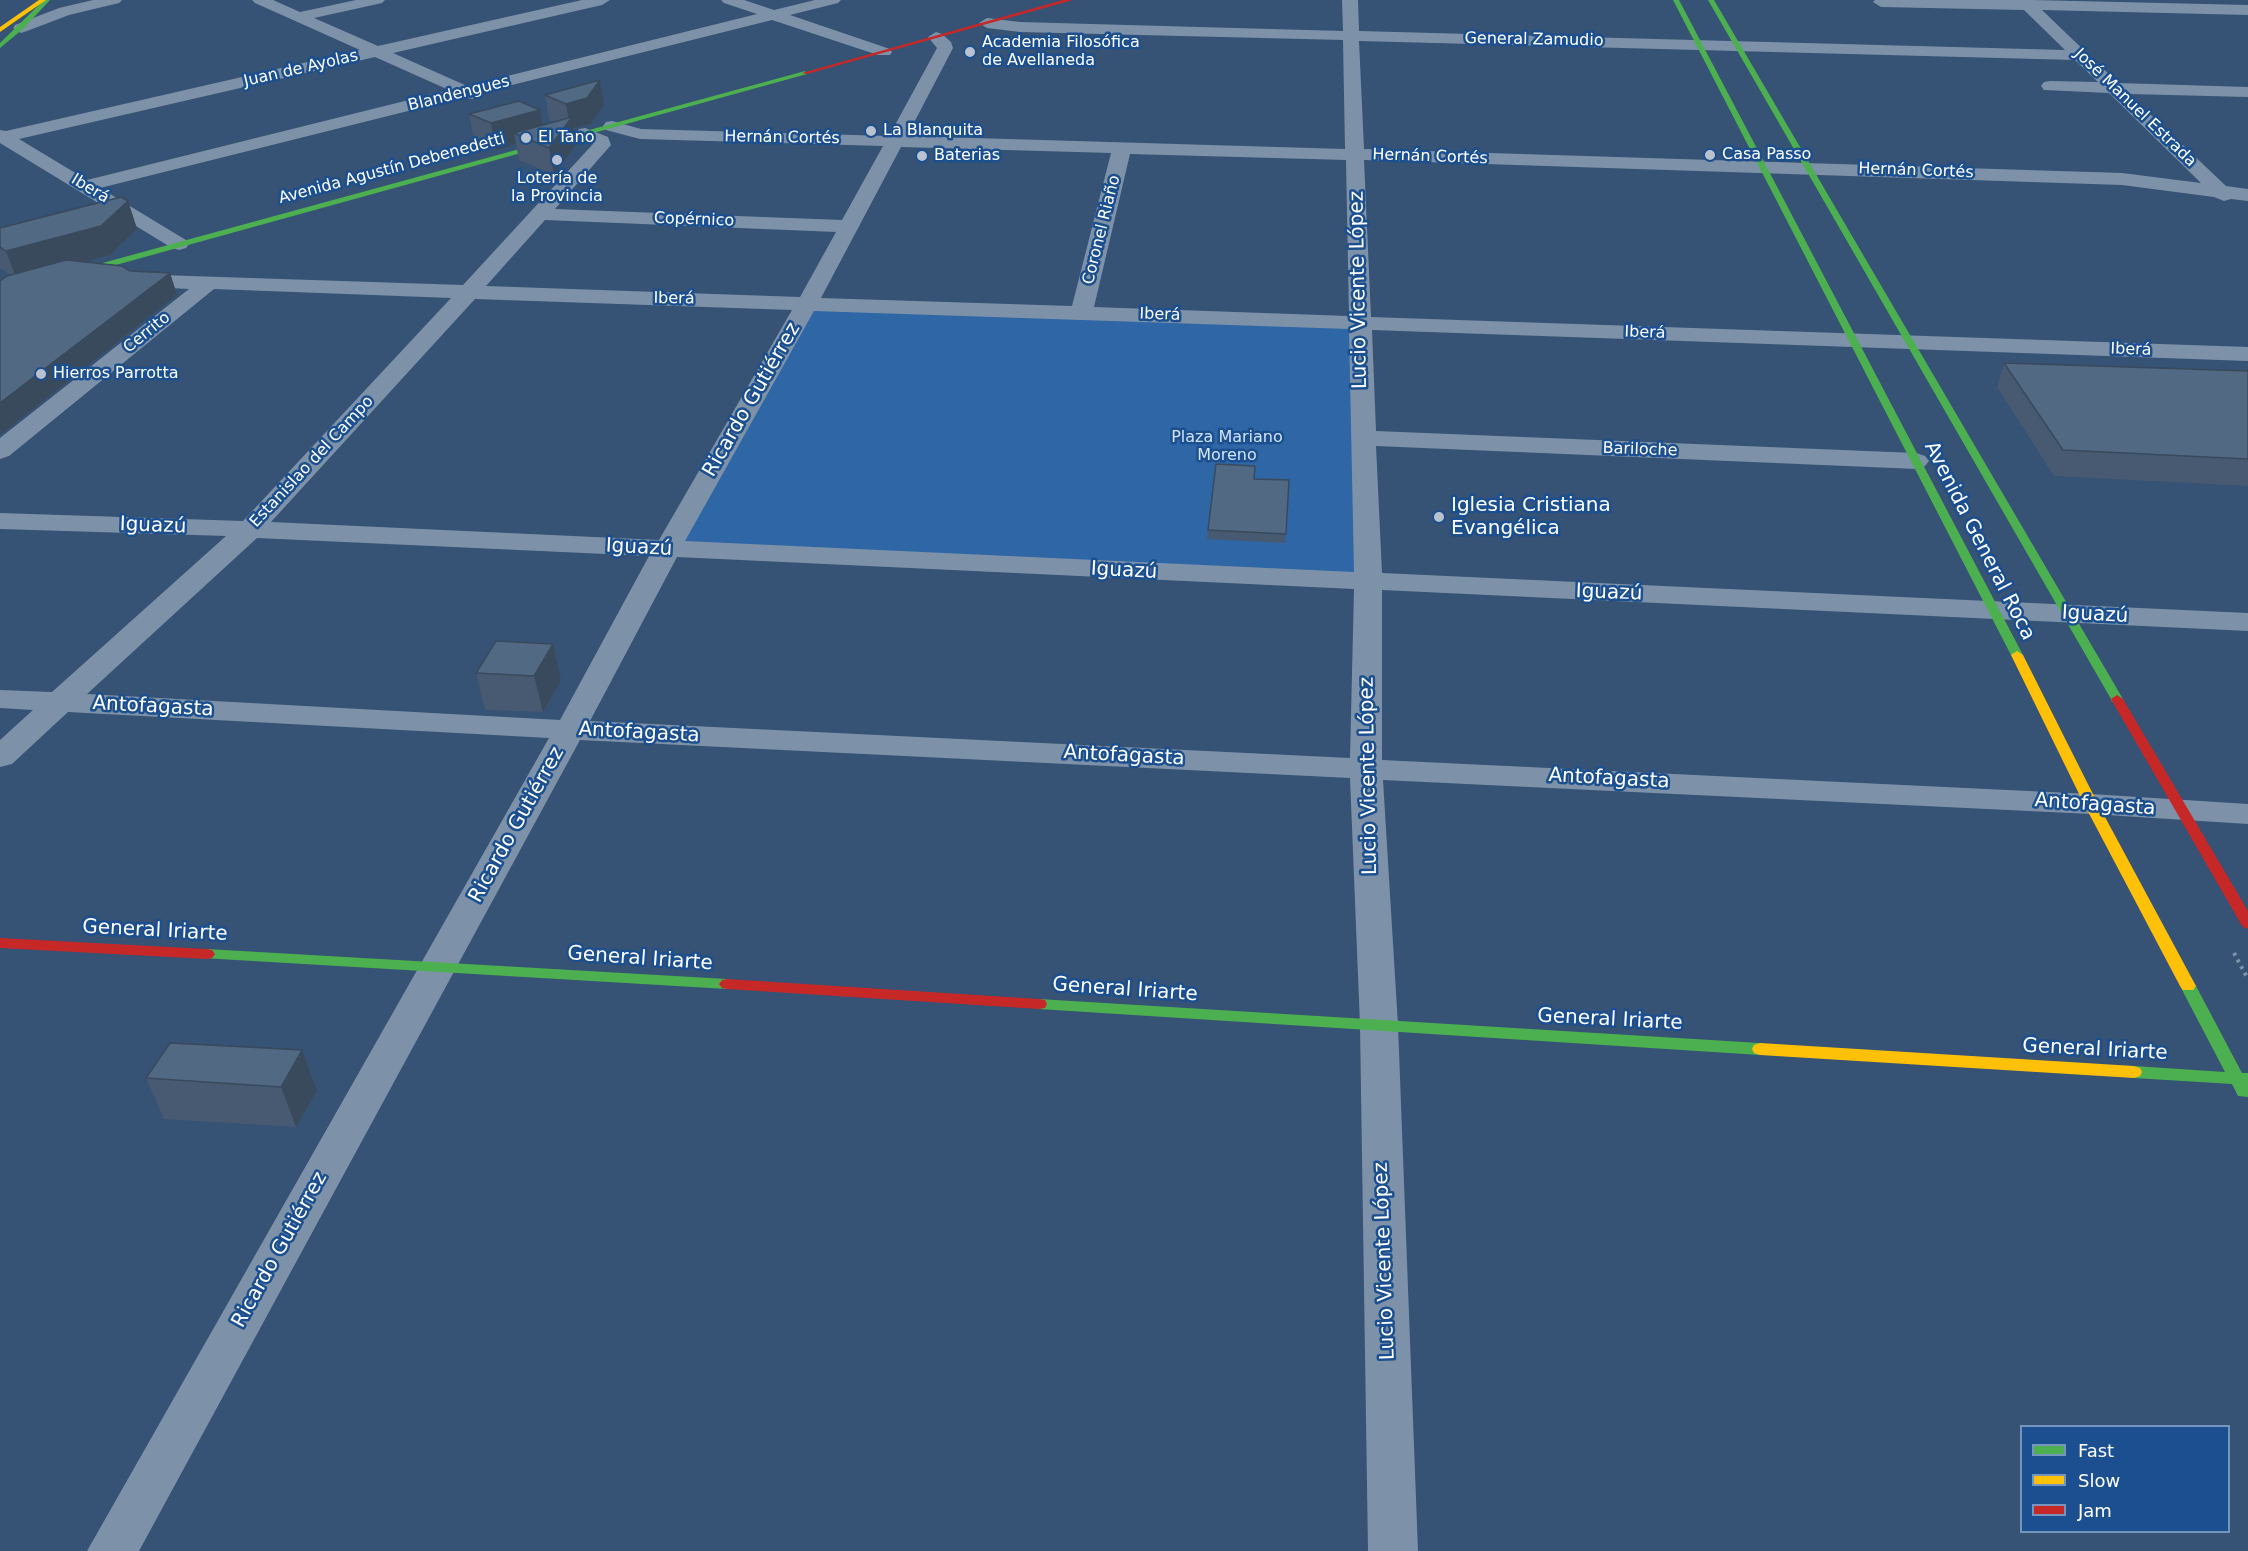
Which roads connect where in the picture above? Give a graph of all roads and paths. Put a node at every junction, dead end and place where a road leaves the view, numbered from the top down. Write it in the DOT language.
graph roads {
  1 [pos="45,0"];
  2 [pos="114,0"];
  3 [pos="260,0"];
  4 [pos="377,0"];
  5 [pos="602,0"];
  6 [pos="729,0"];
  7 [pos="833,0"];
  8 [pos="1070,0"];
  9 [pos="1350,0"];
  10 [pos="1676,0"];
  11 [pos="1711,0"];
  12 [pos="1880,1"];
  13 [pos="2025,3"];
  14 [pos="2248,10"];
  15 [pos="773,15"];
  16 [pos="299,17"];
  17 [pos="1895,18"];
  18 [pos="987,23"];
  19 [pos="21,28"];
  20 [pos="0,30"];
  21 [pos="1909,34"];
  22 [pos="1351,36"];
  23 [pos="936,37"];
  24 [pos="1701,45"];
  25 [pos="0,46"];
  26 [pos="1738,46"];
  27 [pos="1923,50"];
  28 [pos="378,52"];
  29 [pos="884,52"];
  30 [pos="2081,55"];
  31 [pos="2050,86"];
  32 [pos="2116,89"];
  33 [pos="467,92"];
  34 [pos="2248,92"];
  35 [pos="487,101"];
  36 [pos="549,129"];
  37 [pos="592,136"];
  38 [pos="1,137"];
  39 [pos="895,141"];
  40 [pos="1122,148"];
  41 [pos="1356,155"];
  42 [pos="1762,166"];
  43 [pos="1808,168"];
  44 [pos="84,186"];
  45 [pos="2220,191"];
  46 [pos="2248,195"];
  47 [pos="541,214"];
  48 [pos="2248,214"];
  49 [pos="847,226"];
  50 [pos="179,244"];
  51 [pos="71,274"];
  52 [pos="209,284"];
  53 [pos="468,293"];
  54 [pos="0,294"];
  55 [pos="808,302"];
  56 [pos="1082,312"];
  57 [pos="1359,323"];
  58 [pos="1852,340"];
  59 [pos="1908,343"];
  60 [pos="2248,354"];
  61 [pos="1363,438"];
  62 [pos="0,451"];
  63 [pos="1916,462"];
  64 [pos="0,521"];
  65 [pos="250,530"];
  66 [pos="667,549"];
  67 [pos="1368,583"];
  68 [pos="1994,610"];
  69 [pos="2068,613"];
  70 [pos="2248,622"];
  71 [pos="0,699"];
  72 [pos="62,702"];
  73 [pos="570,730"];
  74 [pos="0,757"];
  75 [pos="1366,767"];
  76 [pos="2091,804"];
  77 [pos="2182,810"];
  78 [pos="2248,814"];
  79 [pos="2248,924"];
  80 [pos="0,943"];
  81 [pos="438,966"];
  82 [pos="1379,1025"];
  83 [pos="2242,1078"];
  84 [pos="2248,1100"];
  85 [pos="112,1551"];
  86 [pos="1394,1551"];
  1 -- 19 [label="main road"];
  1 -- 20 [label="main road"];
  2 -- 19 [label="street"];
  3 -- 16 [label="street"];
  4 -- 16 [label="street"];
  5 -- 28 [label="street, Juan de Ayolas"];
  6 -- 15 [label="street"];
  7 -- 15 [label="street, Blandengues"];
  8 -- 18 [label="main road, Avenida Agustín Debenedetti"];
  9 -- 22 [label="street, Lucio Vicente López"];
  10 -- 24 [label="main road, Avenida General Roca"];
  11 -- 26 [label="main road, Avenida General Roca"];
  12 -- 13 [label="street"];
  12 -- 17 [label="street"];
  13 -- 14 [label="street"];
  13 -- 30 [label="street, José Manuel Estrada"];
  15 -- 29 [label="street"];
  15 -- 33 [label="street, Blandengues"];
  16 -- 28 [label="street"];
  18 -- 22 [label="street, General Zamudio"];
  18 -- 23 [label="main road, Avenida Agustín Debenedetti"];
  19 -- 25 [label="main road"];
  21 -- 27 [label="street"];
  22 -- 24 [label="street, General Zamudio"];
  22 -- 41 [label="street, Lucio Vicente López"];
  23 -- 29 [label="main road, Avenida Agustín Debenedetti"];
  23 -- 39 [label="street, Ricardo Gutiérrez"];
  24 -- 26 [label="street, General Zamudio"];
  24 -- 42 [label="main road, Avenida General Roca"];
  26 -- 27 [label="street, General Zamudio"];
  26 -- 43 [label="main road, Avenida General Roca"];
  27 -- 30 [label="street, General Zamudio"];
  28 -- 33 [label="street"];
  28 -- 38 [label="street, Juan de Ayolas"];
  29 -- 37 [label="main road, Avenida Agustín Debenedetti"];
  30 -- 32 [label="street, José Manuel Estrada"];
  31 -- 32 [label="street"];
  32 -- 34 [label="street"];
  32 -- 45 [label="street, José Manuel Estrada"];
  33 -- 35 [label="street"];
  33 -- 44 [label="street, Blandengues"];
  36 -- 37 [label="street, Hernán Cortés"];
  37 -- 39 [label="street, Hernán Cortés"];
  37 -- 47 [label="street, Estanislao del Campo"];
  37 -- 50 [label="main road, Avenida Agustín Debenedetti"];
  38 -- 44 [label="street, Iberá"];
  39 -- 40 [label="street, Hernán Cortés"];
  39 -- 49 [label="street, Ricardo Gutiérrez"];
  40 -- 41 [label="street, Hernán Cortés"];
  40 -- 56 [label="street, Coronel Riaño"];
  41 -- 42 [label="street, Hernán Cortés"];
  41 -- 57 [label="street, Lucio Vicente López"];
  42 -- 43 [label="street, Hernán Cortés"];
  42 -- 58 [label="main road, Avenida General Roca"];
  43 -- 45 [label="street, Hernán Cortés"];
  43 -- 59 [label="main road, Avenida General Roca"];
  44 -- 50 [label="street, Iberá"];
  45 -- 46 [label="street, Hernán Cortés"];
  45 -- 48 [label="street, José Manuel Estrada"];
  47 -- 49 [label="street, Copérnico"];
  47 -- 53 [label="street, Estanislao del Campo"];
  49 -- 55 [label="street, Ricardo Gutiérrez"];
  50 -- 51 [label="main road, Avenida Agustín Debenedetti"];
  51 -- 52 [label="street, Iberá"];
  51 -- 54 [label="main road, Avenida Agustín Debenedetti"];
  52 -- 53 [label="street, Iberá"];
  52 -- 62 [label="street, Cerrito"];
  53 -- 55 [label="street, Iberá"];
  53 -- 65 [label="street, Estanislao del Campo"];
  55 -- 56 [label="street, Iberá"];
  55 -- 66 [label="street, Ricardo Gutiérrez"];
  56 -- 57 [label="street, Iberá"];
  57 -- 58 [label="street, Iberá"];
  57 -- 61 [label="street, Lucio Vicente López"];
  58 -- 59 [label="street, Iberá"];
  58 -- 63 [label="main road, Avenida General Roca"];
  59 -- 60 [label="street, Iberá"];
  59 -- 69 [label="main road, Avenida General Roca"];
  61 -- 63 [label="street, Bariloche"];
  61 -- 67 [label="street, Lucio Vicente López"];
  63 -- 68 [label="main road, Avenida General Roca"];
  64 -- 65 [label="street, Iguazú"];
  65 -- 66 [label="street, Iguazú"];
  65 -- 72 [label="street, Estanislao del Campo"];
  66 -- 67 [label="street, Iguazú"];
  66 -- 73 [label="street, Ricardo Gutiérrez"];
  67 -- 68 [label="street, Iguazú"];
  67 -- 75 [label="street, Lucio Vicente López"];
  68 -- 69 [label="street, Iguazú"];
  68 -- 76 [label="main road, Avenida General Roca"];
  69 -- 70 [label="street, Iguazú"];
  69 -- 77 [label="main road, Avenida General Roca"];
  71 -- 72 [label="street, Antofagasta"];
  72 -- 73 [label="street, Antofagasta"];
  72 -- 74 [label="street, Estanislao del Campo"];
  73 -- 75 [label="street, Antofagasta"];
  73 -- 81 [label="street, Ricardo Gutiérrez"];
  75 -- 76 [label="street, Antofagasta"];
  75 -- 82 [label="street, Lucio Vicente López"];
  76 -- 77 [label="street, Antofagasta"];
  76 -- 83 [label="main road, Avenida General Roca"];
  77 -- 78 [label="street, Antofagasta"];
  77 -- 79 [label="main road, Avenida General Roca"];
  80 -- 81 [label="main road, General Iriarte"];
  81 -- 82 [label="main road, General Iriarte"];
  81 -- 85 [label="street, Ricardo Gutiérrez"];
  82 -- 83 [label="main road, General Iriarte"];
  82 -- 86 [label="street, Lucio Vicente López"];
  83 -- 84 [label="main road, Avenida General Roca"];
}
